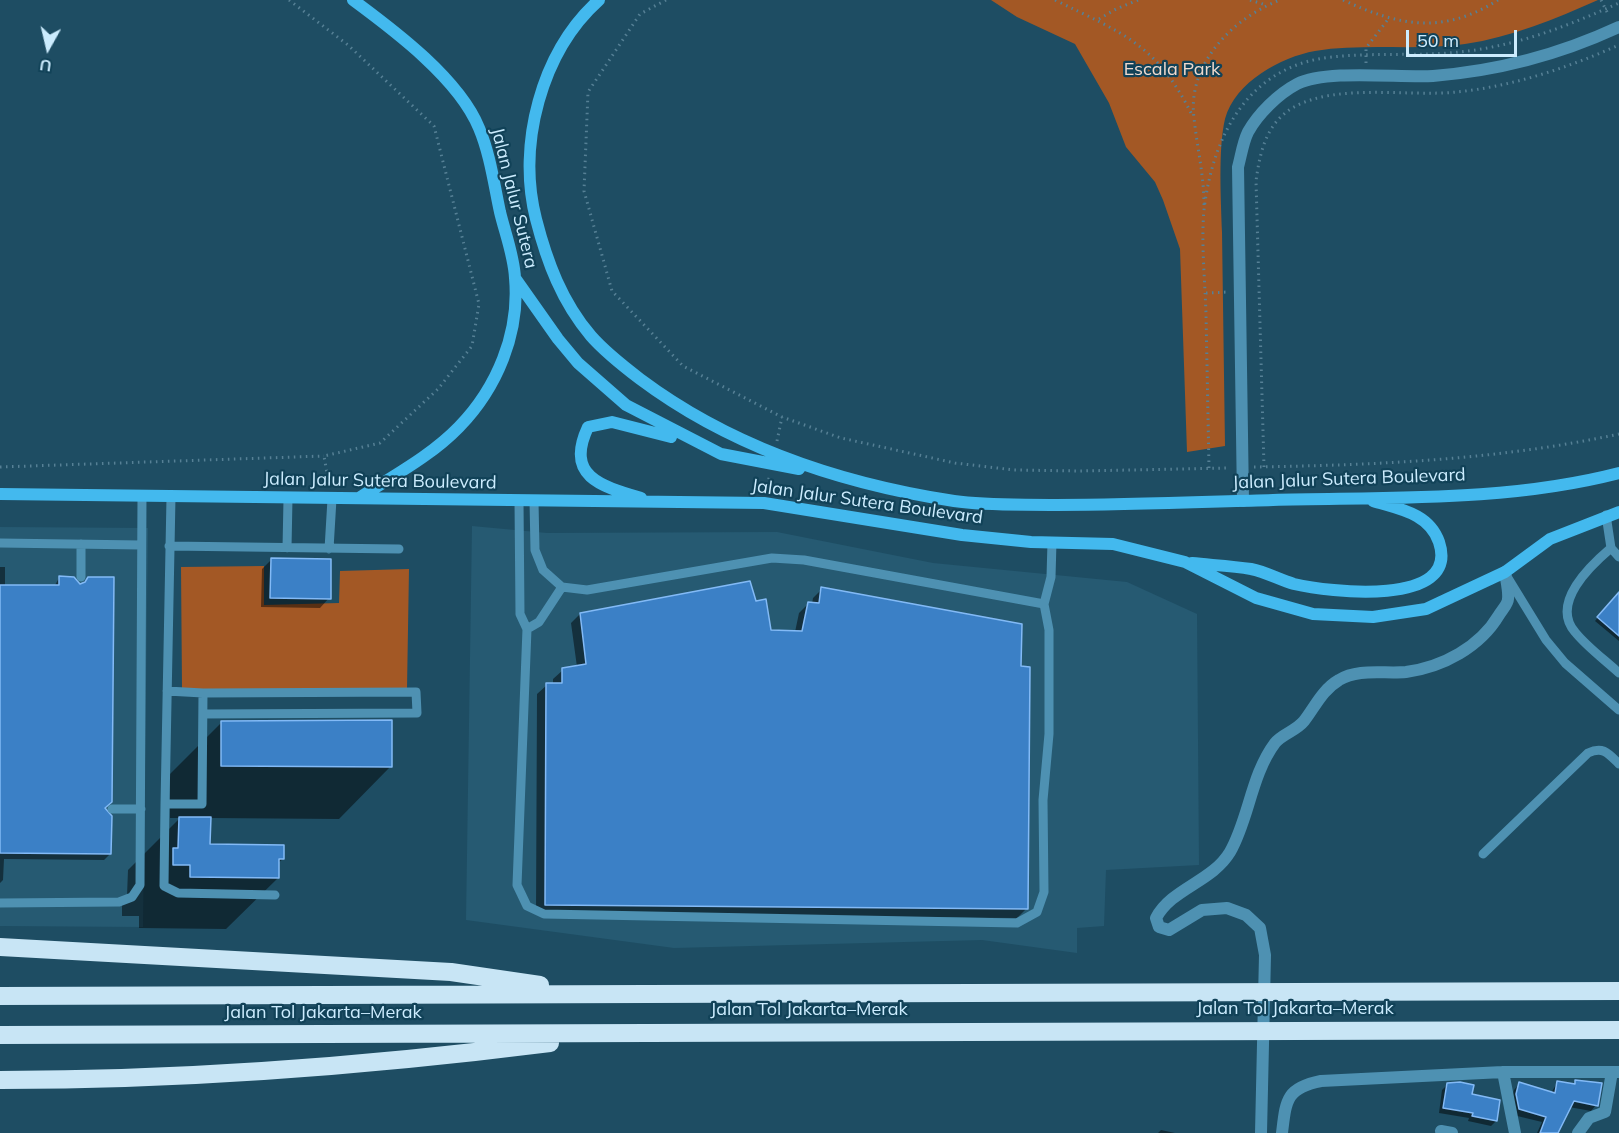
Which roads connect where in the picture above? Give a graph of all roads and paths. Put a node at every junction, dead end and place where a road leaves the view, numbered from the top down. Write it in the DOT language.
graph roads {
  1 [pos="289,0"];
  2 [pos="352,0"];
  3 [pos="599,0"];
  4 [pos="666,0"];
  5 [pos="1055,0"];
  6 [pos="1138,0"];
  7 [pos="1250,0"];
  8 [pos="1280,0"];
  9 [pos="1343,0"];
  10 [pos="1498,0"];
  11 [pos="1619,3"];
  12 [pos="1266,5"];
  13 [pos="1389,18"];
  14 [pos="1099,19"];
  15 [pos="1619,27"];
  16 [pos="1619,45"];
  17 [pos="1366,56"];
  18 [pos="1193,116"];
  19 [pos="1204,210"];
  20 [pos="515,278"];
  21 [pos="782,417"];
  22 [pos="1619,434"];
  23 [pos="721,454"];
  24 [pos="324,456"];
  25 [pos="773,459"];
  26 [pos="0,467"];
  27 [pos="1264,467"];
  28 [pos="1209,468"];
  29 [pos="1242,468"];
  30 [pos="1619,473"];
  31 [pos="0,494"];
  32 [pos="142,496"];
  33 [pos="171,497"];
  34 [pos="288,498"];
  35 [pos="1363,498"];
  36 [pos="332,499"];
  37 [pos="358,499"];
  38 [pos="519,501"];
  39 [pos="534,501"];
  40 [pos="1243,501"];
  41 [pos="681,502"];
  42 [pos="764,503"];
  43 [pos="1619,512"];
  44 [pos="1606,515"];
  45 [pos="1052,542"];
  46 [pos="0,543"];
  47 [pos="81,544"];
  48 [pos="141,545"];
  49 [pos="169,546"];
  50 [pos="287,548"];
  51 [pos="1611,548"];
  52 [pos="329,549"];
  53 [pos="399,549"];
  54 [pos="1619,557"];
  55 [pos="1185,562"];
  56 [pos="1504,572"];
  57 [pos="81,577"];
  58 [pos="562,587"];
  59 [pos="1044,604"];
  60 [pos="526,629"];
  61 [pos="1619,673"];
  62 [pos="167,691"];
  63 [pos="204,693"];
  64 [pos="1618,707"];
  65 [pos="203,714"];
  66 [pos="1619,764"];
  67 [pos="165,804"];
  68 [pos="112,809"];
  69 [pos="141,809"];
  70 [pos="1484,854"];
  71 [pos="275,895"];
  72 [pos="0,903"];
  73 [pos="0,947"];
  74 [pos="1619,991"];
  75 [pos="599,993"];
  76 [pos="0,996"];
  77 [pos="1619,1030"];
  78 [pos="629,1033"];
  79 [pos="0,1035"];
  80 [pos="1503,1072"];
  81 [pos="1615,1072"];
  82 [pos="0,1080"];
  83 [pos="1261,1133"];
  84 [pos="1282,1133"];
  85 [pos="1515,1133"];
  86 [pos="1578,1133"];
  1 -- 24 [label="path"];
  2 -- 20 [label="main road, Jalan Jalur Sutera"];
  3 -- 25 [label="main road, Jalan Jalur Sutera Boulevard"];
  4 -- 21 [label="path"];
  5 -- 14 [label="path"];
  6 -- 14 [label="path"];
  7 -- 12 [label="path"];
  8 -- 12 [label="path"];
  9 -- 13 [label="path"];
  10 -- 13 [label="path"];
  11 -- 17 [label="path"];
  12 -- 18 [label="path"];
  13 -- 17 [label="path"];
  14 -- 18 [label="path"];
  15 -- 29 [label="street"];
  16 -- 27 [label="path"];
  17 -- 19 [label="path"];
  18 -- 19 [label="path"];
  19 -- 28 [label="path"];
  20 -- 23 [label="main road"];
  20 -- 37 [label="main road, Jalan Jalur Sutera"];
  21 -- 25 [label="path"];
  21 -- 28 [label="path"];
  22 -- 27 [label="path"];
  23 -- 25 [label="main road, Jalan Jalur Sutera Boulevard"];
  23 -- 41 [label="main road"];
  24 -- 26 [label="path"];
  24 -- 36 [label="path"];
  25 -- 40 [label="main road, Jalan Jalur Sutera Boulevard"];
  25 -- 42 [label="path"];
  27 -- 29 [label="path"];
  28 -- 29 [label="path"];
  29 -- 40 [label="street"];
  30 -- 35 [label="main road, Jalan Jalur Sutera Boulevard"];
  31 -- 32 [label="main road, Jalan Jalur Sutera Boulevard"];
  32 -- 33 [label="main road, Jalan Jalur Sutera Boulevard"];
  32 -- 48 [label="lane"];
  33 -- 34 [label="main road, Jalan Jalur Sutera Boulevard"];
  33 -- 49 [label="lane"];
  34 -- 36 [label="main road, Jalan Jalur Sutera Boulevard"];
  34 -- 50 [label="lane"];
  35 -- 40 [label="main road, Jalan Jalur Sutera Boulevard"];
  35 -- 55 [label="main road"];
  36 -- 37 [label="main road, Jalan Jalur Sutera Boulevard"];
  36 -- 52 [label="lane"];
  37 -- 38 [label="main road, Jalan Jalur Sutera Boulevard"];
  38 -- 39 [label="main road, Jalan Jalur Sutera Boulevard"];
  38 -- 60 [label="lane"];
  39 -- 41 [label="main road, Jalan Jalur Sutera Boulevard"];
  39 -- 58 [label="lane"];
  41 -- 42 [label="main road, Jalan Jalur Sutera Boulevard"];
  42 -- 45 [label="main road, Jalan Jalur Sutera Boulevard"];
  43 -- 44 [label="main road, Jalan Jalur Sutera Boulevard"];
  44 -- 51 [label="lane"];
  44 -- 56 [label="main road, Jalan Jalur Sutera Boulevard"];
  45 -- 55 [label="main road, Jalan Jalur Sutera Boulevard"];
  45 -- 59 [label="lane"];
  46 -- 47 [label="lane"];
  47 -- 48 [label="lane"];
  47 -- 57 [label="lane"];
  48 -- 69 [label="lane"];
  49 -- 50 [label="lane"];
  49 -- 62 [label="lane"];
  50 -- 52 [label="lane"];
  51 -- 54 [label="lane"];
  51 -- 61 [label="lane"];
  52 -- 53 [label="lane"];
  55 -- 56 [label="main road, Jalan Jalur Sutera Boulevard"];
  56 -- 64 [label="lane"];
  56 -- 83 [label="street"];
  58 -- 59 [label="lane"];
  58 -- 60 [label="lane"];
  59 -- 60 [label="lane"];
  62 -- 63 [label="lane"];
  62 -- 67 [label="lane"];
  63 -- 65 [label="lane"];
  63 -- 65 [label="lane"];
  65 -- 67 [label="lane"];
  66 -- 70 [label="lane"];
  67 -- 71 [label="lane"];
  68 -- 69 [label="lane"];
  69 -- 72 [label="lane"];
  73 -- 75 [label="highway"];
  74 -- 75 [label="highway, Jalan Tol Jakarta–Merak"];
  75 -- 76 [label="highway, Jalan Tol Jakarta–Merak"];
  77 -- 78 [label="highway, Jalan Tol Jakarta–Merak"];
  78 -- 79 [label="highway, Jalan Tol Jakarta–Merak"];
  78 -- 82 [label="highway"];
  80 -- 81 [label="street"];
  80 -- 84 [label="street"];
  80 -- 85 [label="street"];
  81 -- 86 [label="street"];
}
